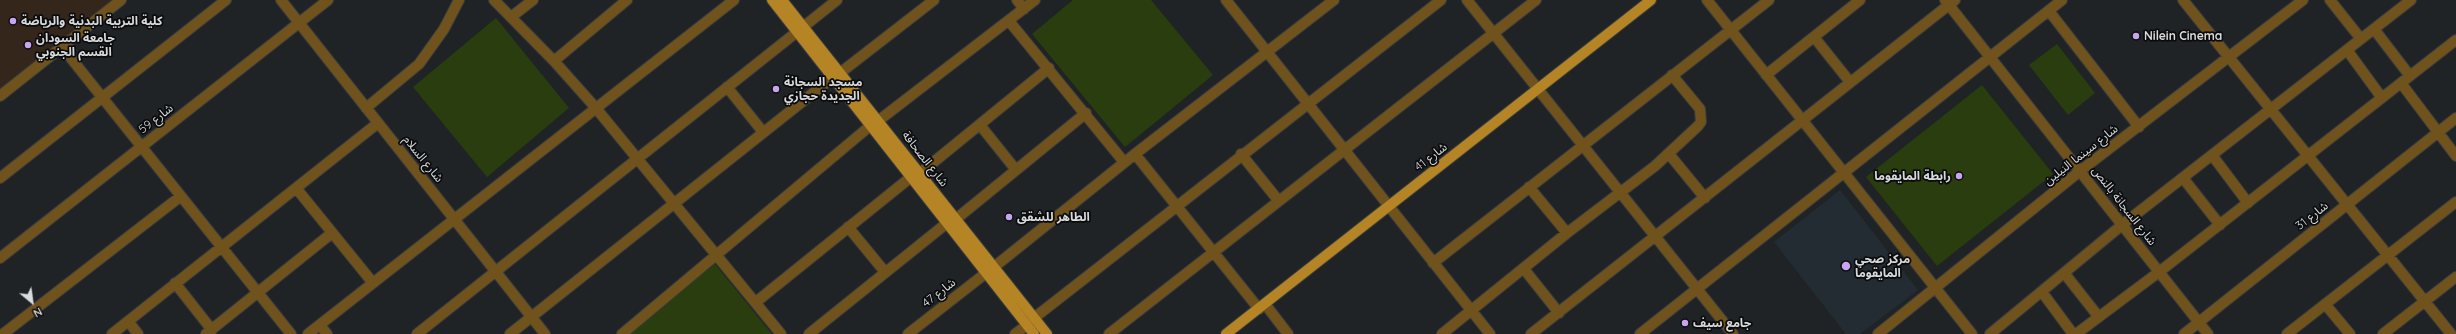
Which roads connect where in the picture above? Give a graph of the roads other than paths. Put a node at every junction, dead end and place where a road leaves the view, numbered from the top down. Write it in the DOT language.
graph roads {
  1 [pos="121,0"];
  2 [pos="226,0"];
  3 [pos="281,0"];
  4 [pos="328,0"];
  5 [pos="460,0"];
  6 [pos="494,0"];
  7 [pos="533,0"];
  8 [pos="628,0"];
  9 [pos="734,0"];
  10 [pos="772,0"];
  11 [pos="782,0"];
  12 [pos="837,0"];
  13 [pos="1017,0"];
  14 [pos="1035,0"];
  15 [pos="1226,0"];
  16 [pos="1334,0"];
  17 [pos="1441,0"];
  18 [pos="1467,0"];
  19 [pos="1536,0"];
  20 [pos="1651,0"];
  21 [pos="1707,0"];
  22 [pos="1768,0"];
  23 [pos="1860,0"];
  24 [pos="2062,0"];
  25 [pos="2183,0"];
  26 [pos="2303,0"];
  27 [pos="2330,0"];
  28 [pos="2411,0"];
  29 [pos="927,2"];
  30 [pos="1950,2"];
  31 [pos="1848,4"];
  32 [pos="1024,9"];
  33 [pos="2049,11"];
  34 [pos="511,17"];
  35 [pos="1009,20"];
  36 [pos="299,24"];
  37 [pos="800,29"];
  38 [pos="2374,29"];
  39 [pos="1730,30"];
  40 [pos="1493,34"];
  41 [pos="1814,37"];
  42 [pos="2361,39"];
  43 [pos="2456,40"];
  44 [pos="62,47"];
  45 [pos="2347,50"];
  46 [pos="1268,52"];
  47 [pos="2228,57"];
  48 [pos="1990,58"];
  49 [pos="554,61"];
  50 [pos="1049,68"];
  51 [pos="836,75"];
  52 [pos="1672,75"];
  53 [pos="1766,75"];
  54 [pos="2410,76"];
  55 [pos="1850,82"];
  56 [pos="2401,83"];
  57 [pos="727,87"];
  58 [pos="1537,89"];
  59 [pos="0,96"];
  60 [pos="103,97"];
  61 [pos="2382,98"];
  62 [pos="1307,103"];
  63 [pos="595,107"];
  64 [pos="366,108"];
  65 [pos="2272,110"];
  66 [pos="1086,113"];
  67 [pos="2456,118"];
  68 [pos="1802,121"];
  69 [pos="378,122"];
  70 [pos="874,124"];
  71 [pos="980,125"];
  72 [pos="2139,126"];
  73 [pos="763,132"];
  74 [pos="2438,132"];
  75 [pos="1582,146"];
  76 [pos="142,147"];
  77 [pos="1344,150"];
  78 [pos="1135,154"];
  79 [pos="1241,154"];
  80 [pos="1669,154"];
  81 [pos="2212,155"];
  82 [pos="2308,156"];
  83 [pos="2456,156"];
  84 [pos="637,157"];
  85 [pos="1124,162"];
  86 [pos="1016,170"];
  87 [pos="2080,171"];
  88 [pos="1844,173"];
  89 [pos="915,176"];
  90 [pos="0,178"];
  91 [pos="2183,178"];
  92 [pos="296,188"];
  93 [pos="1529,188"];
  94 [pos="1620,191"];
  95 [pos="182,196"];
  96 [pos="1705,198"];
  97 [pos="1278,200"];
  98 [pos="2456,202"];
  99 [pos="675,203"];
  100 [pos="2248,203"];
  101 [pos="2348,204"];
  102 [pos="1176,205"];
  103 [pos="1388,207"];
  104 [pos="454,218"];
  105 [pos="951,221"];
  106 [pos="2122,225"];
  107 [pos="2220,225"];
  108 [pos="848,227"];
  109 [pos="332,233"];
  110 [pos="1567,233"];
  111 [pos="1656,237"];
  112 [pos="222,246"];
  113 [pos="1214,252"];
  114 [pos="2388,255"];
  115 [pos="717,256"];
  116 [pos="0,258"];
  117 [pos="1433,263"];
  118 [pos="994,267"];
  119 [pos="1524,269"];
  120 [pos="496,272"];
  121 [pos="885,272"];
  122 [pos="2159,272"];
  123 [pos="986,274"];
  124 [pos="2065,274"];
  125 [pos="2456,277"];
  126 [pos="175,283"];
  127 [pos="374,283"];
  128 [pos="1935,288"];
  129 [pos="1697,289"];
  130 [pos="2042,292"];
  131 [pos="259,293"];
  132 [pos="2425,301"];
  133 [pos="756,302"];
  134 [pos="2325,304"];
  135 [pos="1262,306"];
  136 [pos="1471,311"];
  137 [pos="1559,313"];
  138 [pos="2098,316"];
  139 [pos="532,317"];
  140 [pos="1034,318"];
  141 [pos="128,321"];
  142 [pos="2198,322"];
  143 [pos="320,325"];
  144 [pos="1026,325"];
  145 [pos="209,332"];
  146 [pos="2293,332"];
  147 [pos="3,334"];
  148 [pos="112,334"];
  149 [pos="138,334"];
  150 [pos="291,334"];
  151 [pos="308,334"];
  152 [pos="327,334"];
  153 [pos="416,334"];
  154 [pos="510,334"];
  155 [pos="546,334"];
  156 [pos="622,334"];
  157 [pos="781,334"];
  158 [pos="809,334"];
  159 [pos="908,334"];
  160 [pos="1015,334"];
  161 [pos="1034,334"];
  162 [pos="1047,334"];
  163 [pos="1109,334"];
  164 [pos="1226,334"];
  165 [pos="1288,334"];
  166 [pos="1442,334"];
  167 [pos="1490,334"];
  168 [pos="1531,334"];
  169 [pos="1640,334"];
  170 [pos="1733,334"];
  171 [pos="1878,334"];
  172 [pos="1972,334"];
  173 [pos="1990,334"];
  174 [pos="2075,334"];
  175 [pos="2184,334"];
  176 [pos="2208,334"];
  177 [pos="2350,334"];
  178 [pos="2383,334"];
  179 [pos="2451,334"];
  1 -- 44 [label="street"];
  2 -- 60 [label="street"];
  3 -- 36 [label="street, شارع السلام"];
  4 -- 36 [label="street, شارع 59"];
  5 -- 64 [label="street"];
  6 -- 34 [label="street"];
  7 -- 34 [label="street"];
  8 -- 49 [label="street"];
  9 -- 63 [label="street"];
  10 -- 37 [label="main road, شارع الصحافة"];
  11 -- 37 [label="main road, شارع الصحافة"];
  12 -- 37 [label="street"];
  13 -- 32 [label="street"];
  14 -- 32 [label="street"];
  15 -- 46 [label="street"];
  16 -- 46 [label="street"];
  17 -- 62 [label="street"];
  18 -- 40 [label="street"];
  19 -- 40 [label="street"];
  20 -- 58 [label="main road, شارع 41"];
  21 -- 39 [label="street"];
  22 -- 39 [label="street"];
  23 -- 31 [label="street"];
  24 -- 33 [label="street"];
  25 -- 47 [label="street"];
  26 -- 47 [label="street, شارع سينما النيلين"];
  27 -- 42 [label="street"];
  28 -- 38 [label="street"];
  29 -- 51 [label="street"];
  30 -- 48 [label="street, شارع السجانة بالنص"];
  30 -- 55 [label="street"];
  31 -- 41 [label="street"];
  32 -- 35 [label="street"];
  33 -- 48 [label="street"];
  33 -- 72 [label="street"];
  34 -- 49 [label="street"];
  35 -- 50 [label="street"];
  35 -- 70 [label="street"];
  36 -- 64 [label="street, شارع السلام"];
  36 -- 76 [label="street, شارع 59"];
  37 -- 51 [label="main road, شارع الصحافة"];
  37 -- 57 [label="street"];
  38 -- 42 [label="street"];
  38 -- 54 [label="street"];
  39 -- 52 [label="street"];
  39 -- 53 [label="street"];
  40 -- 58 [label="street"];
  40 -- 77 [label="street"];
  41 -- 53 [label="street"];
  41 -- 55 [label="street"];
  42 -- 45 [label="street"];
  43 -- 54 [label="street"];
  44 -- 59 [label="street"];
  44 -- 60 [label="street"];
  45 -- 61 [label="street"];
  45 -- 65 [label="street"];
  46 -- 62 [label="street"];
  46 -- 78 [label="street"];
  47 -- 65 [label="street"];
  47 -- 72 [label="street, شارع سينما النيلين"];
  48 -- 87 [label="street, شارع السجانة بالنص"];
  48 -- 88 [label="street"];
  49 -- 63 [label="street"];
  50 -- 66 [label="street"];
  50 -- 71 [label="street"];
  51 -- 70 [label="main road, شارع الصحافة"];
  51 -- 73 [label="street"];
  52 -- 75 [label="street"];
  52 -- 80 [label="street"];
  53 -- 68 [label="street"];
  54 -- 56 [label="street"];
  55 -- 68 [label="street"];
  56 -- 61 [label="street"];
  56 -- 74 [label="street"];
  57 -- 73 [label="street"];
  57 -- 84 [label="street"];
  58 -- 75 [label="street"];
  58 -- 103 [label="main road, شارع 41"];
  60 -- 76 [label="street"];
  60 -- 90 [label="street"];
  61 -- 82 [label="street"];
  62 -- 77 [label="street"];
  62 -- 79 [label="street"];
  63 -- 84 [label="street"];
  63 -- 104 [label="street"];
  64 -- 69 [label="street, شارع السلام"];
  65 -- 81 [label="street"];
  65 -- 82 [label="street"];
  66 -- 85 [label="street"];
  66 -- 86 [label="street"];
  67 -- 74 [label="street, شارع 31"];
  68 -- 88 [label="street"];
  68 -- 96 [label="street"];
  69 -- 92 [label="street"];
  69 -- 104 [label="street, شارع السلام"];
  70 -- 89 [label="main road, شارع الصحافة"];
  70 -- 115 [label="street"];
  71 -- 86 [label="street"];
  71 -- 89 [label="street"];
  72 -- 87 [label="street, شارع سينما النيلين"];
  73 -- 99 [label="street"];
  74 -- 83 [label="street"];
  74 -- 101 [label="street, شارع 31"];
  75 -- 93 [label="street"];
  75 -- 94 [label="street"];
  76 -- 95 [label="street"];
  76 -- 116 [label="street, شارع 59"];
  77 -- 97 [label="street"];
  77 -- 103 [label="street"];
  78 -- 85 [label="street"];
  78 -- 102 [label="street"];
  79 -- 97 [label="street"];
  79 -- 102 [label="street"];
  80 -- 94 [label="street"];
  80 -- 96 [label="street"];
  81 -- 91 [label="street"];
  81 -- 100 [label="street"];
  82 -- 100 [label="street"];
  82 -- 101 [label="street"];
  84 -- 99 [label="street"];
  84 -- 120 [label="street"];
  85 -- 118 [label="street"];
  86 -- 105 [label="street"];
  87 -- 106 [label="street, شارع السجانة بالنص"];
  87 -- 128 [label="street, شارع سينما النيلين"];
  88 -- 128 [label="street"];
  88 -- 129 [label="street"];
  89 -- 105 [label="main road, شارع الصحافة"];
  89 -- 108 [label="street"];
  91 -- 106 [label="street"];
  91 -- 107 [label="street"];
  92 -- 109 [label="street"];
  92 -- 112 [label="street"];
  93 -- 110 [label="street"];
  93 -- 117 [label="street"];
  94 -- 110 [label="street"];
  94 -- 111 [label="street"];
  95 -- 112 [label="street"];
  95 -- 147 [label="street"];
  96 -- 111 [label="street"];
  97 -- 113 [label="street"];
  98 -- 114 [label="street"];
  99 -- 115 [label="street"];
  99 -- 139 [label="street"];
  100 -- 107 [label="street"];
  101 -- 114 [label="street"];
  101 -- 142 [label="street, شارع 31"];
  102 -- 113 [label="street"];
  102 -- 140 [label="street"];
  103 -- 117 [label="street"];
  103 -- 135 [label="main road, شارع 41"];
  104 -- 120 [label="street, شارع السلام"];
  104 -- 127 [label="street"];
  105 -- 118 [label="main road, شارع الصحافة"];
  105 -- 121 [label="street"];
  105 -- 123 [label="main road, شارع الصحافة"];
  106 -- 122 [label="street, شارع السجانة بالنص"];
  106 -- 124 [label="street"];
  107 -- 122 [label="street"];
  108 -- 121 [label="street"];
  108 -- 133 [label="street"];
  109 -- 127 [label="street"];
  109 -- 131 [label="street"];
  110 -- 119 [label="street"];
  111 -- 129 [label="street"];
  111 -- 137 [label="street"];
  112 -- 126 [label="street"];
  112 -- 131 [label="street"];
  113 -- 135 [label="street"];
  113 -- 163 [label="street"];
  114 -- 132 [label="street"];
  114 -- 134 [label="street"];
  115 -- 133 [label="street"];
  115 -- 156 [label="street"];
  117 -- 136 [label="street"];
  118 -- 140 [label="main road, شارع الصحافة"];
  119 -- 136 [label="street"];
  119 -- 137 [label="street"];
  120 -- 139 [label="street, شارع السلام"];
  120 -- 153 [label="street"];
  121 -- 158 [label="street"];
  122 -- 138 [label="street"];
  122 -- 142 [label="street, شارع السجانة بالنص"];
  123 -- 144 [label="main road, شارع الصحافة"];
  123 -- 159 [label="street, شارع 47"];
  124 -- 130 [label="street"];
  124 -- 138 [label="street"];
  125 -- 132 [label="street"];
  126 -- 141 [label="street"];
  126 -- 145 [label="street"];
  127 -- 143 [label="street"];
  128 -- 171 [label="street, شارع سينما النيلين"];
  128 -- 172 [label="street"];
  129 -- 169 [label="street"];
  129 -- 170 [label="street"];
  130 -- 173 [label="street"];
  130 -- 174 [label="street"];
  131 -- 145 [label="street"];
  131 -- 150 [label="street"];
  132 -- 178 [label="street"];
  132 -- 179 [label="street"];
  133 -- 157 [label="street"];
  134 -- 146 [label="street"];
  134 -- 177 [label="street"];
  135 -- 164 [label="main road, شارع 41"];
  135 -- 165 [label="street"];
  136 -- 166 [label="street"];
  136 -- 167 [label="street"];
  137 -- 168 [label="street"];
  138 -- 174 [label="street"];
  139 -- 154 [label="street"];
  139 -- 155 [label="street, شارع السلام"];
  140 -- 162 [label="main road, شارع الصحافة"];
  141 -- 148 [label="street"];
  141 -- 149 [label="street"];
  142 -- 175 [label="street, شارع 31"];
  142 -- 176 [label="street, شارع السجانة بالنص"];
  143 -- 151 [label="street"];
  143 -- 152 [label="street"];
  144 -- 160 [label="street"];
  144 -- 161 [label="main road, شارع الصحافة"];
}
